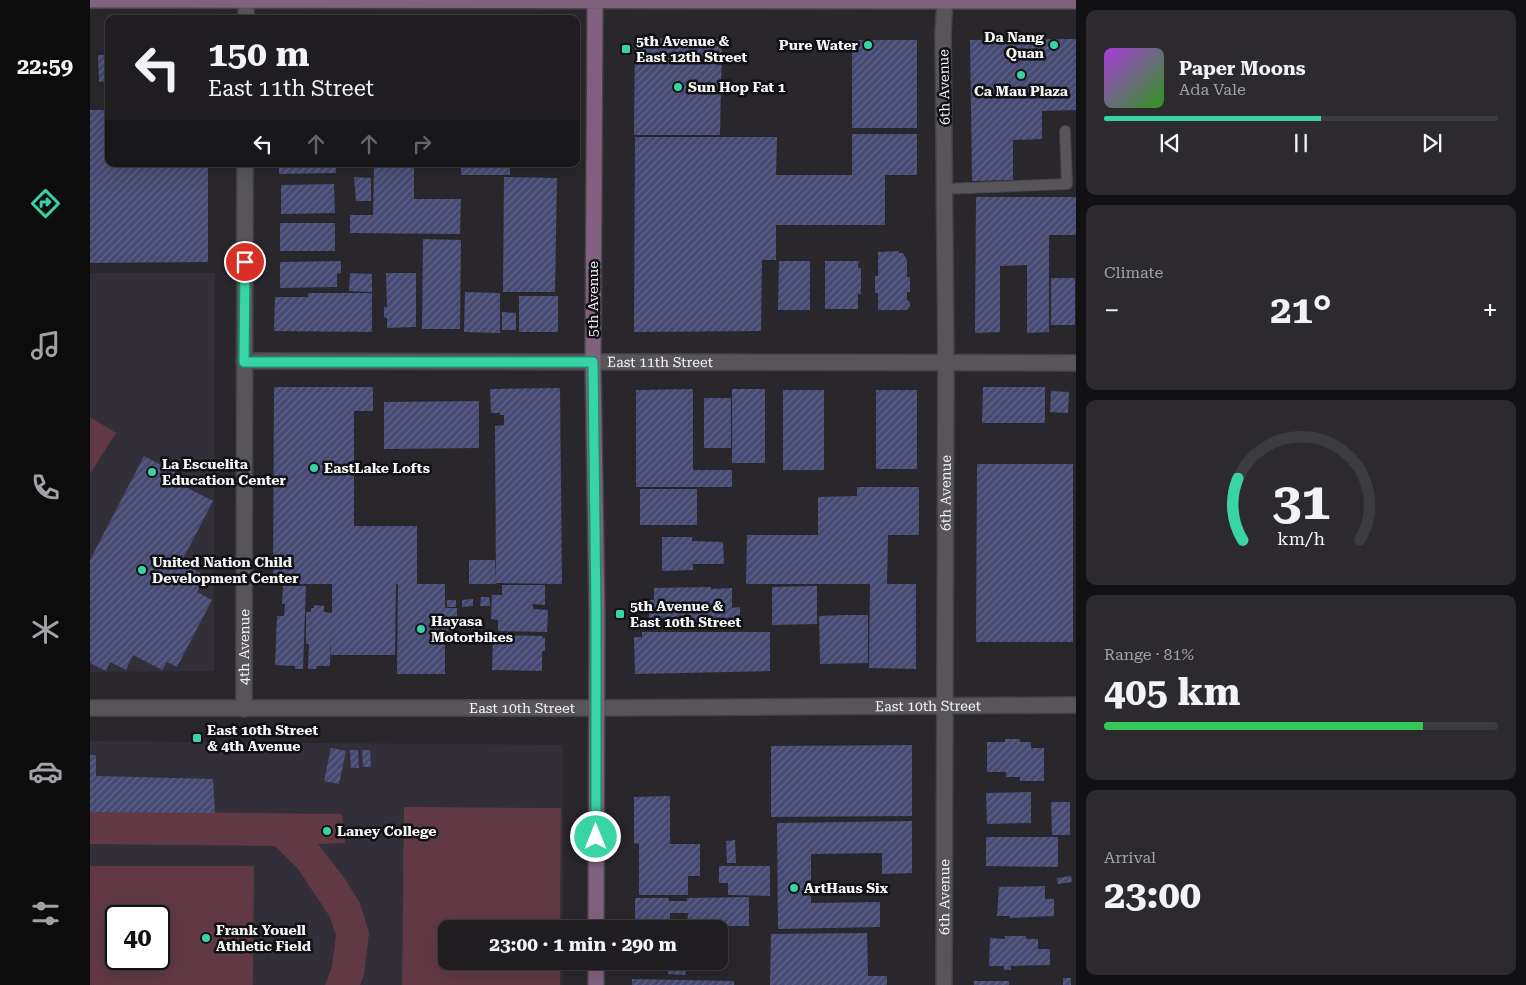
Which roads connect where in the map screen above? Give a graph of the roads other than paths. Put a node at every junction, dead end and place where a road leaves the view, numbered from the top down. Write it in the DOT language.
graph roads {
  1 [pos="90,0"];
  2 [pos="246,0"];
  3 [pos="595,0"];
  4 [pos="945,0"];
  5 [pos="1076,1"];
  6 [pos="246,15"];
  7 [pos="1066,131"];
  8 [pos="245,167"];
  9 [pos="945,189"];
  10 [pos="244,362"];
  11 [pos="593,362"];
  12 [pos="946,363"];
  13 [pos="1076,363"];
  14 [pos="945,705"];
  15 [pos="1076,705"];
  16 [pos="90,708"];
  17 [pos="244,708"];
  18 [pos="596,708"];
  19 [pos="596,920"];
  20 [pos="596,970"];
  21 [pos="596,985"];
  22 [pos="944,985"];
  1 -- 2 [label="main road"];
  2 -- 3 [label="main road"];
  2 -- 6 [label="street"];
  3 -- 4 [label="main road"];
  3 -- 11 [label="main road, 5th Avenue"];
  4 -- 5 [label="main road"];
  4 -- 9 [label="street, 6th Avenue"];
  7 -- 9 [label="lane"];
  8 -- 10 [label="street, 4th Avenue"];
  9 -- 12 [label="street, 6th Avenue"];
  10 -- 11 [label="street, East 11th Street"];
  10 -- 17 [label="street, 4th Avenue"];
  11 -- 12 [label="street, East 11th Street"];
  11 -- 18 [label="main road, 5th Avenue"];
  12 -- 13 [label="street, East 11th Street"];
  12 -- 14 [label="street, 6th Avenue"];
  14 -- 15 [label="street, East 10th Street"];
  14 -- 18 [label="street, East 10th Street"];
  14 -- 22 [label="street, 6th Avenue"];
  16 -- 17 [label="street, East 10th Street"];
  17 -- 18 [label="street, East 10th Street"];
  18 -- 19 [label="main road, 5th Avenue"];
  20 -- 21 [label="main road"];
}
